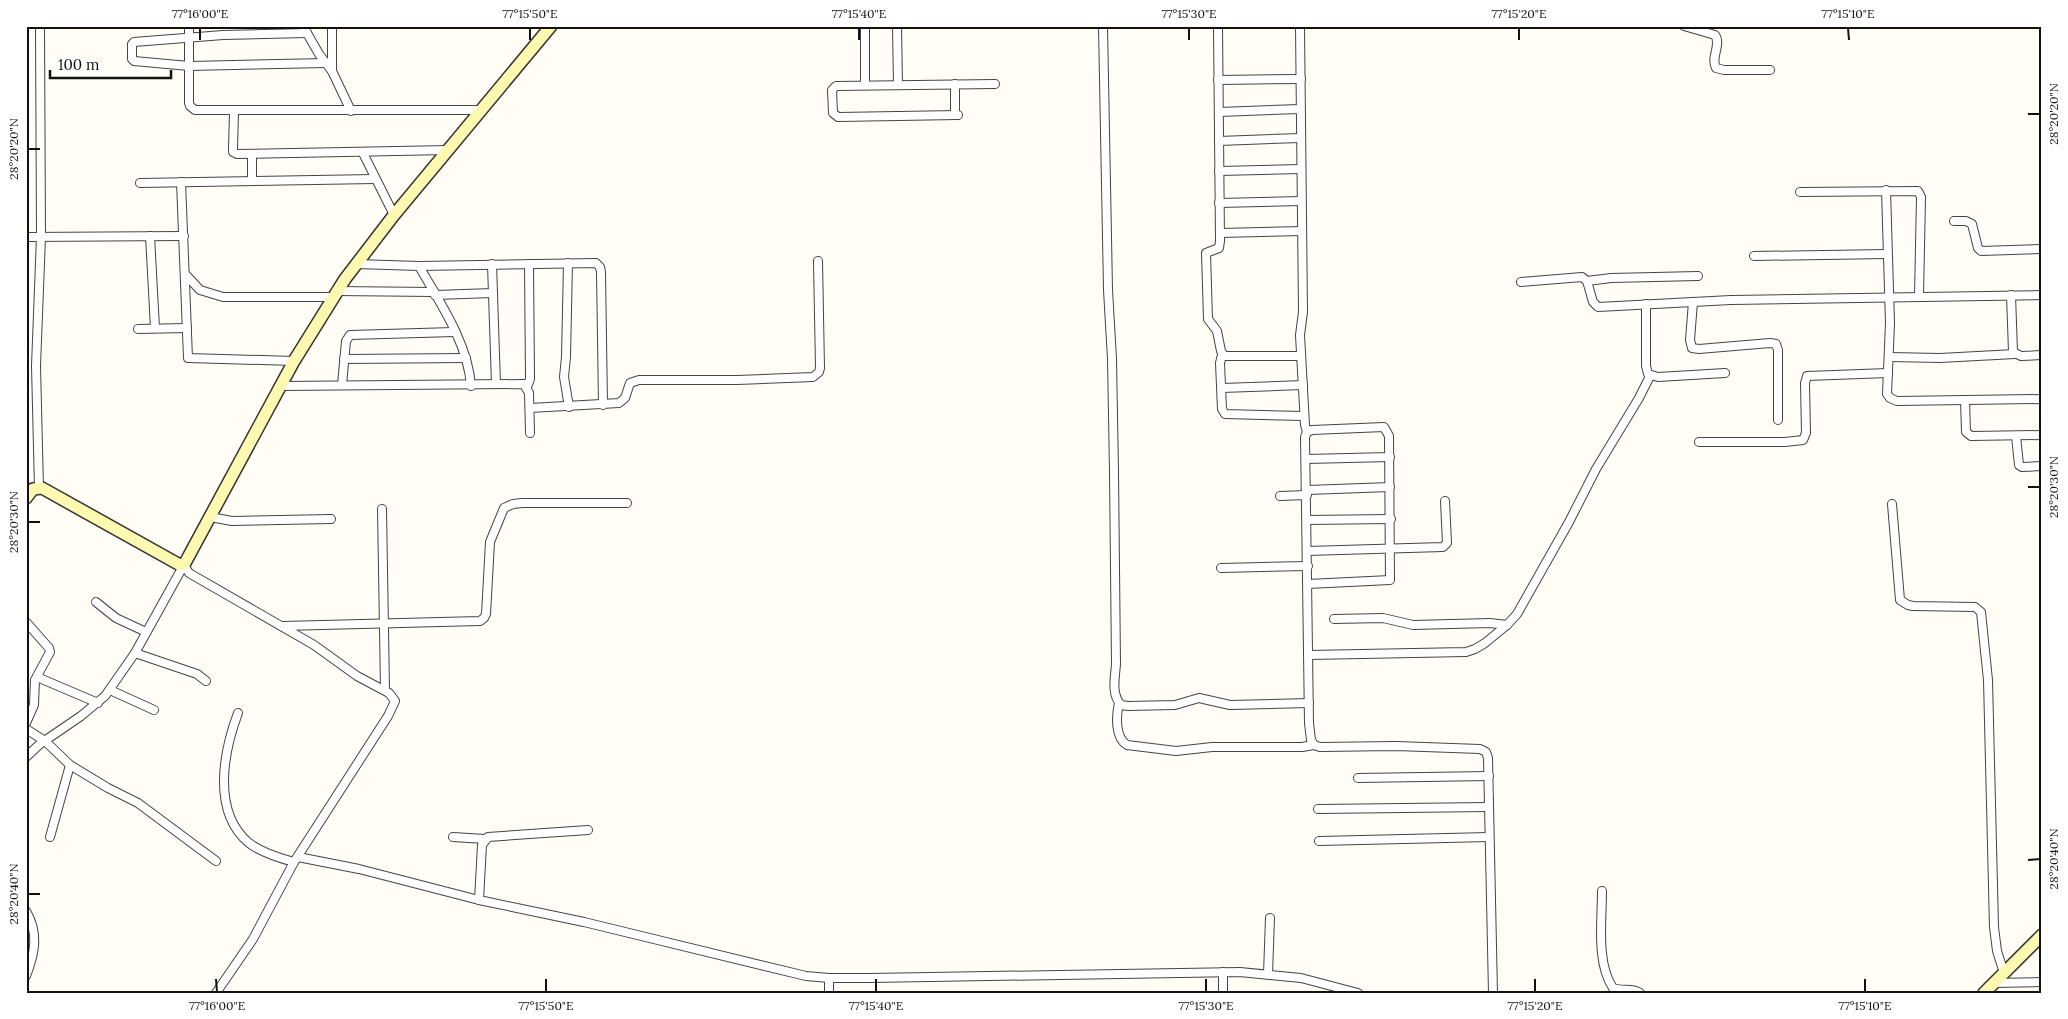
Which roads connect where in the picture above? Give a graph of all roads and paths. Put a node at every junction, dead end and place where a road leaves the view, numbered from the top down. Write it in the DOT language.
graph roads {
  1 [pos="40,26"];
  2 [pos="189,26"];
  3 [pos="332,26"];
  4 [pos="551,26"];
  5 [pos="865,26"];
  6 [pos="897,26"];
  7 [pos="1103,26"];
  8 [pos="1218,26"];
  9 [pos="1300,26"];
  10 [pos="1684,26"];
  11 [pos="305,30"];
  12 [pos="190,38"];
  13 [pos="326,63"];
  14 [pos="189,66"];
  15 [pos="1770,70"];
  16 [pos="332,71"];
  17 [pos="1301,79"];
  18 [pos="1218,80"];
  19 [pos="865,84"];
  20 [pos="955,84"];
  21 [pos="995,84"];
  22 [pos="898,85"];
  23 [pos="1300,109"];
  24 [pos="481,110"];
  25 [pos="351,111"];
  26 [pos="234,112"];
  27 [pos="1219,112"];
  28 [pos="1300,138"];
  29 [pos="1220,141"];
  30 [pos="449,150"];
  31 [pos="363,153"];
  32 [pos="252,154"];
  33 [pos="1300,169"];
  34 [pos="1219,171"];
  35 [pos="375,180"];
  36 [pos="252,181"];
  37 [pos="181,182"];
  38 [pos="140,183"];
  39 [pos="1886,190"];
  40 [pos="1800,192"];
  41 [pos="1301,201"];
  42 [pos="1219,204"];
  43 [pos="394,215"];
  44 [pos="1954,221"];
  45 [pos="1302,231"];
  46 [pos="1220,233"];
  47 [pos="150,236"];
  48 [pos="184,236"];
  49 [pos="26,237"];
  50 [pos="40,237"];
  51 [pos="2042,249"];
  52 [pos="1887,254"];
  53 [pos="1754,256"];
  54 [pos="818,262"];
  55 [pos="568,263"];
  56 [pos="356,264"];
  57 [pos="492,264"];
  58 [pos="529,264"];
  59 [pos="419,266"];
  60 [pos="186,276"];
  61 [pos="1698,276"];
  62 [pos="1587,281"];
  63 [pos="1522,282"];
  64 [pos="493,293"];
  65 [pos="334,294"];
  66 [pos="434,294"];
  67 [pos="2011,295"];
  68 [pos="2042,295"];
  69 [pos="1919,296"];
  70 [pos="1889,297"];
  71 [pos="1693,302"];
  72 [pos="1646,304"];
  73 [pos="155,328"];
  74 [pos="186,328"];
  75 [pos="138,329"];
  76 [pos="454,332"];
  77 [pos="2015,354"];
  78 [pos="1222,355"];
  79 [pos="2042,355"];
  80 [pos="1301,356"];
  81 [pos="1889,357"];
  82 [pos="466,358"];
  83 [pos="344,359"];
  84 [pos="294,361"];
  85 [pos="1725,373"];
  86 [pos="1888,373"];
  87 [pos="1650,376"];
  88 [pos="496,384"];
  89 [pos="342,385"];
  90 [pos="1303,385"];
  91 [pos="280,386"];
  92 [pos="471,386"];
  93 [pos="527,387"];
  94 [pos="1222,388"];
  95 [pos="2042,399"];
  96 [pos="1965,400"];
  97 [pos="603,405"];
  98 [pos="569,407"];
  99 [pos="530,408"];
  100 [pos="1304,416"];
  101 [pos="1778,420"];
  102 [pos="1307,432"];
  103 [pos="530,433"];
  104 [pos="2042,435"];
  105 [pos="2016,436"];
  106 [pos="1699,442"];
  107 [pos="1390,457"];
  108 [pos="1306,459"];
  109 [pos="2042,466"];
  110 [pos="39,488"];
  111 [pos="1390,488"];
  112 [pos="1307,493"];
  113 [pos="1280,496"];
  114 [pos="26,498"];
  115 [pos="1445,501"];
  116 [pos="627,503"];
  117 [pos="1892,504"];
  118 [pos="382,509"];
  119 [pos="210,518"];
  120 [pos="332,518"];
  121 [pos="1390,519"];
  122 [pos="1307,520"];
  123 [pos="1391,549"];
  124 [pos="1307,551"];
  125 [pos="183,565"];
  126 [pos="1308,566"];
  127 [pos="1221,568"];
  128 [pos="1308,584"];
  129 [pos="96,602"];
  130 [pos="1334,618"];
  131 [pos="26,622"];
  132 [pos="384,624"];
  133 [pos="1507,625"];
  134 [pos="281,626"];
  135 [pos="146,632"];
  136 [pos="135,653"];
  137 [pos="1309,655"];
  138 [pos="37,677"];
  139 [pos="206,681"];
  140 [pos="110,690"];
  141 [pos="384,690"];
  142 [pos="98,703"];
  143 [pos="1119,703"];
  144 [pos="1309,703"];
  145 [pos="154,710"];
  146 [pos="238,713"];
  147 [pos="26,723"];
  148 [pos="26,729"];
  149 [pos="45,741"];
  150 [pos="1314,745"];
  151 [pos="26,757"];
  152 [pos="70,765"];
  153 [pos="1489,776"];
  154 [pos="1358,778"];
  155 [pos="1489,807"];
  156 [pos="1318,809"];
  157 [pos="588,830"];
  158 [pos="1489,836"];
  159 [pos="50,837"];
  160 [pos="453,837"];
  161 [pos="485,839"];
  162 [pos="1319,841"];
  163 [pos="216,860"];
  164 [pos="296,860"];
  165 [pos="1602,891"];
  166 [pos="479,900"];
  167 [pos="26,911"];
  168 [pos="1270,918"];
  169 [pos="2042,935"];
  170 [pos="1223,972"];
  171 [pos="2004,973"];
  172 [pos="1268,974"];
  173 [pos="26,976"];
  174 [pos="829,978"];
  175 [pos="2042,982"];
  176 [pos="1994,984"];
  177 [pos="216,993"];
  178 [pos="829,993"];
  179 [pos="1223,993"];
  180 [pos="1358,993"];
  181 [pos="1493,993"];
  182 [pos="1640,993"];
  183 [pos="1984,993"];
  1 -- 50 [label="street"];
  2 -- 12 [label="street"];
  3 -- 16 [label="street"];
  4 -- 24 [label="street"];
  5 -- 19 [label="street"];
  6 -- 22 [label="street"];
  7 -- 143 [label="street"];
  8 -- 18 [label="street"];
  9 -- 17 [label="street"];
  10 -- 15 [label="street"];
  11 -- 12 [label="street"];
  11 -- 13 [label="street"];
  12 -- 14 [label="street"];
  12 -- 14 [label="street"];
  13 -- 14 [label="street"];
  13 -- 16 [label="street"];
  14 -- 26 [label="street"];
  16 -- 25 [label="street"];
  17 -- 18 [label="street"];
  17 -- 23 [label="street"];
  18 -- 27 [label="street"];
  19 -- 20 [label="street"];
  19 -- 22 [label="street"];
  20 -- 21 [label="street"];
  20 -- 22 [label="street"];
  23 -- 27 [label="street"];
  23 -- 28 [label="street"];
  24 -- 25 [label="street"];
  24 -- 30 [label="street"];
  25 -- 26 [label="street"];
  26 -- 32 [label="street"];
  27 -- 29 [label="street"];
  28 -- 29 [label="street"];
  28 -- 33 [label="street"];
  29 -- 34 [label="street"];
  30 -- 31 [label="street"];
  30 -- 43 [label="street"];
  31 -- 32 [label="street"];
  31 -- 35 [label="street"];
  32 -- 36 [label="street"];
  33 -- 34 [label="street"];
  33 -- 41 [label="street"];
  34 -- 42 [label="street"];
  35 -- 36 [label="street"];
  35 -- 43 [label="street"];
  36 -- 37 [label="street"];
  37 -- 38 [label="street"];
  37 -- 48 [label="street"];
  39 -- 40 [label="street"];
  39 -- 52 [label="street"];
  39 -- 69 [label="street"];
  41 -- 42 [label="street"];
  41 -- 45 [label="street"];
  42 -- 46 [label="street"];
  43 -- 56 [label="street"];
  44 -- 51 [label="street"];
  45 -- 46 [label="street"];
  45 -- 80 [label="street"];
  46 -- 78 [label="street"];
  47 -- 48 [label="street"];
  47 -- 50 [label="street"];
  47 -- 73 [label="street"];
  48 -- 60 [label="street"];
  49 -- 50 [label="street"];
  50 -- 110 [label="street"];
  52 -- 53 [label="street"];
  52 -- 70 [label="street"];
  54 -- 97 [label="street"];
  55 -- 58 [label="street"];
  55 -- 97 [label="street"];
  55 -- 98 [label="street"];
  56 -- 59 [label="street"];
  56 -- 65 [label="street"];
  57 -- 58 [label="street"];
  57 -- 59 [label="street"];
  57 -- 64 [label="street"];
  58 -- 93 [label="street"];
  59 -- 66 [label="street"];
  60 -- 65 [label="street"];
  60 -- 74 [label="street"];
  61 -- 62 [label="street"];
  62 -- 63 [label="street"];
  62 -- 72 [label="street"];
  64 -- 66 [label="street"];
  64 -- 88 [label="street"];
  65 -- 66 [label="street"];
  65 -- 84 [label="street"];
  66 -- 76 [label="street"];
  67 -- 68 [label="street"];
  67 -- 69 [label="street"];
  67 -- 77 [label="street"];
  69 -- 70 [label="street"];
  70 -- 71 [label="street"];
  70 -- 81 [label="street"];
  71 -- 72 [label="street"];
  71 -- 101 [label="street"];
  72 -- 87 [label="street"];
  73 -- 74 [label="street"];
  73 -- 75 [label="street"];
  74 -- 84 [label="street"];
  76 -- 82 [label="street"];
  76 -- 83 [label="street"];
  77 -- 79 [label="street"];
  77 -- 81 [label="street"];
  78 -- 80 [label="street"];
  78 -- 94 [label="street"];
  80 -- 90 [label="street"];
  81 -- 86 [label="street"];
  82 -- 83 [label="street"];
  82 -- 92 [label="street"];
  83 -- 89 [label="street"];
  84 -- 91 [label="street"];
  85 -- 87 [label="street"];
  86 -- 96 [label="street"];
  86 -- 106 [label="street"];
  87 -- 133 [label="street"];
  88 -- 92 [label="street"];
  88 -- 93 [label="street"];
  89 -- 91 [label="street"];
  89 -- 92 [label="street"];
  90 -- 94 [label="street"];
  90 -- 100 [label="street"];
  91 -- 119 [label="street"];
  93 -- 99 [label="street"];
  94 -- 100 [label="street"];
  95 -- 96 [label="street"];
  96 -- 105 [label="street"];
  97 -- 98 [label="street"];
  98 -- 99 [label="street"];
  99 -- 103 [label="street"];
  100 -- 102 [label="street"];
  102 -- 107 [label="street"];
  102 -- 108 [label="street"];
  104 -- 105 [label="street"];
  105 -- 109 [label="street"];
  107 -- 108 [label="street"];
  107 -- 111 [label="street"];
  108 -- 112 [label="street"];
  110 -- 114 [label="street"];
  110 -- 125 [label="street"];
  111 -- 112 [label="street"];
  111 -- 121 [label="street"];
  112 -- 113 [label="street"];
  112 -- 122 [label="street"];
  115 -- 123 [label="street"];
  116 -- 132 [label="street"];
  117 -- 171 [label="street"];
  118 -- 132 [label="street"];
  119 -- 120 [label="street"];
  119 -- 125 [label="street"];
  121 -- 122 [label="street"];
  121 -- 123 [label="street"];
  122 -- 124 [label="street"];
  123 -- 124 [label="street"];
  123 -- 128 [label="street"];
  124 -- 126 [label="street"];
  125 -- 134 [label="street"];
  125 -- 135 [label="street"];
  126 -- 127 [label="street"];
  126 -- 128 [label="street"];
  128 -- 137 [label="street"];
  129 -- 135 [label="street"];
  130 -- 133 [label="street"];
  131 -- 138 [label="street"];
  132 -- 134 [label="street"];
  132 -- 141 [label="street"];
  133 -- 137 [label="street"];
  134 -- 141 [label="street"];
  135 -- 136 [label="street"];
  136 -- 139 [label="street"];
  136 -- 140 [label="street"];
  137 -- 144 [label="street"];
  138 -- 142 [label="street"];
  138 -- 147 [label="street"];
  140 -- 142 [label="street"];
  140 -- 145 [label="street"];
  141 -- 164 [label="street"];
  142 -- 149 [label="street"];
  143 -- 144 [label="street"];
  143 -- 150 [label="street"];
  144 -- 150 [label="street"];
  146 -- 164 [label="street"];
  148 -- 149 [label="street"];
  149 -- 151 [label="street"];
  149 -- 152 [label="street"];
  150 -- 153 [label="street"];
  152 -- 159 [label="street"];
  152 -- 163 [label="street"];
  153 -- 154 [label="street"];
  153 -- 155 [label="street"];
  155 -- 156 [label="street"];
  155 -- 158 [label="street"];
  157 -- 161 [label="street"];
  158 -- 162 [label="street"];
  158 -- 181 [label="street"];
  160 -- 161 [label="street"];
  161 -- 166 [label="street"];
  164 -- 166 [label="street"];
  164 -- 177 [label="street"];
  165 -- 182 [label="street"];
  166 -- 174 [label="street"];
  167 -- 173 [label="street"];
  168 -- 172 [label="street"];
  169 -- 171 [label="street"];
  170 -- 172 [label="street"];
  170 -- 174 [label="street"];
  170 -- 179 [label="street"];
  171 -- 176 [label="street"];
  172 -- 180 [label="street"];
  174 -- 178 [label="street"];
  175 -- 176 [label="street"];
  176 -- 183 [label="street"];
}
